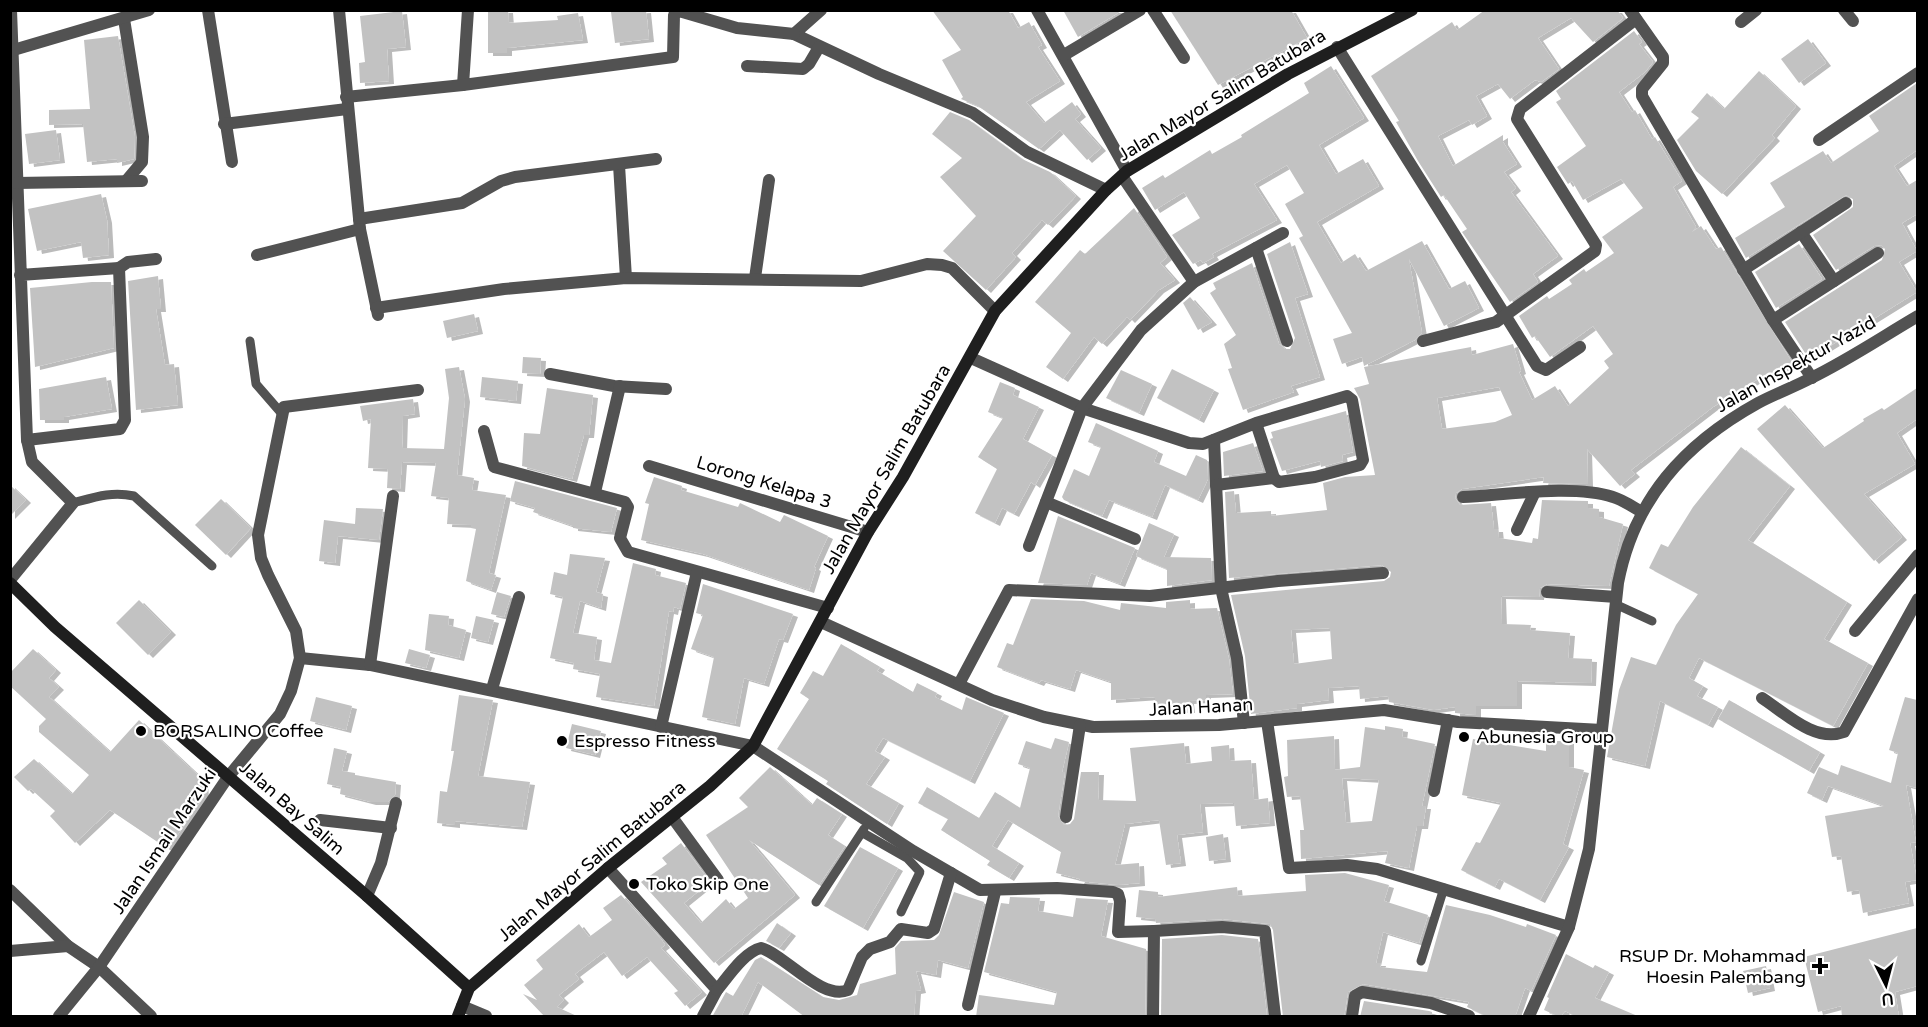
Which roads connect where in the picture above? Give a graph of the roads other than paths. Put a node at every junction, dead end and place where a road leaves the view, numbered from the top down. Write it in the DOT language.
graph roads {
  1 [pos="11,10"];
  2 [pos="208,10"];
  3 [pos="339,10"];
  4 [pos="468,10"];
  5 [pos="821,10"];
  6 [pos="1037,10"];
  7 [pos="1140,10"];
  8 [pos="1153,10"];
  9 [pos="1412,10"];
  10 [pos="1756,10"];
  11 [pos="1844,10"];
  12 [pos="141,11"];
  13 [pos="1633,15"];
  14 [pos="124,19"];
  15 [pos="1741,21"];
  16 [pos="1853,21"];
  17 [pos="794,34"];
  18 [pos="819,47"];
  19 [pos="1337,47"];
  20 [pos="12,51"];
  21 [pos="1064,56"];
  22 [pos="1184,58"];
  23 [pos="747,66"];
  24 [pos="1917,73"];
  25 [pos="463,85"];
  26 [pos="347,103"];
  27 [pos="224,124"];
  28 [pos="1819,141"];
  29 [pos="656,159"];
  30 [pos="232,162"];
  31 [pos="619,165"];
  32 [pos="1125,174"];
  33 [pos="769,180"];
  34 [pos="126,181"];
  35 [pos="142,181"];
  36 [pos="16,183"];
  37 [pos="1106,190"];
  38 [pos="1846,202"];
  39 [pos="359,224"];
  40 [pos="1801,232"];
  41 [pos="1283,233"];
  42 [pos="1256,248"];
  43 [pos="1878,253"];
  44 [pos="256,255"];
  45 [pos="156,259"];
  46 [pos="119,268"];
  47 [pos="1743,270"];
  48 [pos="20,275"];
  49 [pos="626,278"];
  50 [pos="755,278"];
  51 [pos="1834,281"];
  52 [pos="1194,282"];
  53 [pos="995,311"];
  54 [pos="1504,316"];
  55 [pos="1917,316"];
  56 [pos="1773,320"];
  57 [pos="250,341"];
  58 [pos="1287,341"];
  59 [pos="1423,341"];
  60 [pos="1580,346"];
  61 [pos="971,358"];
  62 [pos="550,374"];
  63 [pos="1812,378"];
  64 [pos="620,386"];
  65 [pos="666,388"];
  66 [pos="418,390"];
  67 [pos="1082,408"];
  68 [pos="283,411"];
  69 [pos="1256,423"];
  70 [pos="484,431"];
  71 [pos="27,440"];
  72 [pos="1214,440"];
  73 [pos="649,466"];
  74 [pos="1274,478"];
  75 [pos="1216,485"];
  76 [pos="595,492"];
  77 [pos="1534,494"];
  78 [pos="393,496"];
  79 [pos="1463,497"];
  80 [pos="1046,502"];
  81 [pos="73,503"];
  82 [pos="1642,512"];
  83 [pos="1517,530"];
  84 [pos="868,532"];
  85 [pos="1135,539"];
  86 [pos="1029,546"];
  87 [pos="1917,555"];
  88 [pos="212,566"];
  89 [pos="697,572"];
  90 [pos="1383,573"];
  91 [pos="10,582"];
  92 [pos="1221,588"];
  93 [pos="1547,592"];
  94 [pos="519,597"];
  95 [pos="1917,599"];
  96 [pos="1616,601"];
  97 [pos="828,608"];
  98 [pos="1652,621"];
  99 [pos="820,622"];
  100 [pos="1855,631"];
  101 [pos="300,658"];
  102 [pos="370,665"];
  103 [pos="959,684"];
  104 [pos="492,689"];
  105 [pos="1762,698"];
  106 [pos="1448,720"];
  107 [pos="1268,721"];
  108 [pos="1244,723"];
  109 [pos="1080,725"];
  110 [pos="661,727"];
  111 [pos="1602,730"];
  112 [pos="753,746"];
  113 [pos="228,777"];
  114 [pos="1434,791"];
  115 [pos="396,803"];
  116 [pos="672,817"];
  117 [pos="1066,817"];
  118 [pos="320,820"];
  119 [pos="870,820"];
  120 [pos="392,828"];
  121 [pos="863,832"];
  122 [pos="910,854"];
  123 [pos="608,868"];
  124 [pos="951,873"];
  125 [pos="718,880"];
  126 [pos="1444,888"];
  127 [pos="10,890"];
  128 [pos="995,892"];
  129 [pos="367,896"];
  130 [pos="816,902"];
  131 [pos="901,912"];
  132 [pos="1569,927"];
  133 [pos="1154,931"];
  134 [pos="68,946"];
  135 [pos="10,951"];
  136 [pos="1421,961"];
  137 [pos="99,967"];
  138 [pos="469,988"];
  139 [pos="717,990"];
  140 [pos="968,1005"];
  141 [pos="460,1011"];
  142 [pos="59,1017"];
  143 [pos="151,1017"];
  144 [pos="486,1017"];
  145 [pos="703,1017"];
  146 [pos="1153,1017"];
  147 [pos="1275,1017"];
  148 [pos="1352,1017"];
  149 [pos="1469,1017"];
  150 [pos="1529,1017"];
  1 -- 20 [label="street"];
  2 -- 27 [label="street"];
  3 -- 26 [label="street"];
  4 -- 25 [label="street"];
  5 -- 17 [label="street"];
  6 -- 21 [label="street"];
  7 -- 21 [label="street"];
  8 -- 22 [label="street"];
  9 -- 19 [label="street, Jalan Mayor Salim Batubara"];
  10 -- 15 [label="street"];
  11 -- 16 [label="street"];
  12 -- 14 [label="street"];
  13 -- 47 [label="street"];
  13 -- 54 [label="street"];
  14 -- 20 [label="street"];
  14 -- 34 [label="street"];
  17 -- 18 [label="street"];
  17 -- 25 [label="street"];
  18 -- 23 [label="street"];
  18 -- 37 [label="street"];
  19 -- 32 [label="street, Jalan Mayor Salim Batubara"];
  19 -- 54 [label="street"];
  20 -- 36 [label="street"];
  21 -- 32 [label="street"];
  24 -- 28 [label="street"];
  25 -- 26 [label="street"];
  26 -- 27 [label="street"];
  26 -- 39 [label="street"];
  27 -- 30 [label="street"];
  29 -- 31 [label="street"];
  31 -- 39 [label="street"];
  31 -- 49 [label="street"];
  32 -- 37 [label="street, Jalan Mayor Salim Batubara"];
  32 -- 52 [label="street"];
  33 -- 50 [label="street"];
  34 -- 35 [label="street"];
  34 -- 36 [label="street"];
  36 -- 48 [label="street"];
  37 -- 53 [label="street, Jalan Mayor Salim Batubara"];
  38 -- 40 [label="street"];
  39 -- 44 [label="street"];
  39 -- 49 [label="street"];
  40 -- 47 [label="street"];
  40 -- 51 [label="street"];
  41 -- 42 [label="street"];
  42 -- 52 [label="street"];
  42 -- 58 [label="street"];
  43 -- 51 [label="street"];
  45 -- 46 [label="street"];
  46 -- 48 [label="street"];
  46 -- 71 [label="street"];
  47 -- 56 [label="street"];
  48 -- 71 [label="street"];
  49 -- 50 [label="street"];
  50 -- 53 [label="street"];
  51 -- 56 [label="street"];
  52 -- 67 [label="street"];
  53 -- 61 [label="street, Jalan Mayor Salim Batubara"];
  54 -- 59 [label="street"];
  54 -- 60 [label="street"];
  55 -- 63 [label="street, Jalan Inspektur Yazid"];
  56 -- 63 [label="street"];
  57 -- 68 [label="lane"];
  61 -- 67 [label="street"];
  61 -- 84 [label="street, Jalan Mayor Salim Batubara"];
  62 -- 64 [label="street"];
  63 -- 82 [label="street, Jalan Inspektur Yazid"];
  64 -- 65 [label="street"];
  64 -- 76 [label="street"];
  66 -- 68 [label="street"];
  67 -- 72 [label="street"];
  67 -- 80 [label="street"];
  68 -- 101 [label="street, Jalan Ismail Marzuki"];
  69 -- 72 [label="street"];
  69 -- 74 [label="street"];
  69 -- 74 [label="street"];
  70 -- 76 [label="street"];
  71 -- 81 [label="street"];
  72 -- 75 [label="street"];
  73 -- 84 [label="street, Lorong Kelapa 3"];
  74 -- 75 [label="street"];
  75 -- 92 [label="street"];
  76 -- 89 [label="street"];
  77 -- 79 [label="street"];
  77 -- 82 [label="street"];
  77 -- 83 [label="street"];
  78 -- 102 [label="street"];
  80 -- 85 [label="street"];
  80 -- 86 [label="street"];
  81 -- 88 [label="lane"];
  81 -- 91 [label="street"];
  82 -- 96 [label="street, Jalan Inspektur Yazid"];
  84 -- 97 [label="street, Jalan Mayor Salim Batubara"];
  87 -- 100 [label="street"];
  89 -- 97 [label="street"];
  89 -- 110 [label="street"];
  90 -- 92 [label="street"];
  91 -- 113 [label="street, Jalan Bay Salim"];
  92 -- 103 [label="street"];
  92 -- 108 [label="street"];
  93 -- 96 [label="street"];
  94 -- 104 [label="street"];
  95 -- 105 [label="street"];
  96 -- 98 [label="lane"];
  96 -- 111 [label="street, Jalan Inspektur Yazid"];
  97 -- 99 [label="street, Jalan Mayor Salim Batubara"];
  99 -- 103 [label="street, Jalan Hanan"];
  99 -- 112 [label="street, Jalan Mayor Salim Batubara"];
  101 -- 102 [label="street"];
  101 -- 113 [label="street, Jalan Ismail Marzuki"];
  102 -- 104 [label="street"];
  103 -- 109 [label="street, Jalan Hanan"];
  104 -- 110 [label="street"];
  106 -- 107 [label="street, Jalan Hanan"];
  106 -- 111 [label="street, Jalan Hanan"];
  106 -- 114 [label="street"];
  107 -- 108 [label="street, Jalan Hanan"];
  107 -- 126 [label="street"];
  108 -- 109 [label="street, Jalan Hanan"];
  109 -- 117 [label="street"];
  110 -- 112 [label="street"];
  111 -- 132 [label="street, Jalan Inspektur Yazid"];
  112 -- 116 [label="street, Jalan Mayor Salim Batubara"];
  112 -- 119 [label="street"];
  113 -- 129 [label="street, Jalan Bay Salim"];
  113 -- 137 [label="street, Jalan Ismail Marzuki"];
  115 -- 120 [label="street"];
  116 -- 123 [label="street, Jalan Mayor Salim Batubara"];
  116 -- 125 [label="street"];
  118 -- 120 [label="street"];
  119 -- 121 [label="lane"];
  119 -- 122 [label="street"];
  120 -- 129 [label="street"];
  121 -- 122 [label="lane"];
  121 -- 130 [label="lane"];
  122 -- 124 [label="street"];
  122 -- 131 [label="lane"];
  123 -- 138 [label="street, Jalan Mayor Salim Batubara"];
  123 -- 139 [label="street"];
  124 -- 128 [label="street"];
  124 -- 139 [label="street"];
  126 -- 132 [label="street"];
  126 -- 136 [label="lane"];
  127 -- 134 [label="street"];
  128 -- 133 [label="street"];
  128 -- 140 [label="street"];
  129 -- 138 [label="street, Jalan Bay Salim"];
  132 -- 150 [label="street, Jalan Inspektur Yazid"];
  133 -- 146 [label="street"];
  133 -- 147 [label="street"];
  134 -- 135 [label="street"];
  134 -- 137 [label="street"];
  137 -- 142 [label="street, Jalan Ismail Marzuki"];
  137 -- 143 [label="street"];
  138 -- 141 [label="street, Jalan Mayor Salim Batubara"];
  139 -- 145 [label="street"];
  141 -- 144 [label="street"];
  148 -- 149 [label="street"];
}
